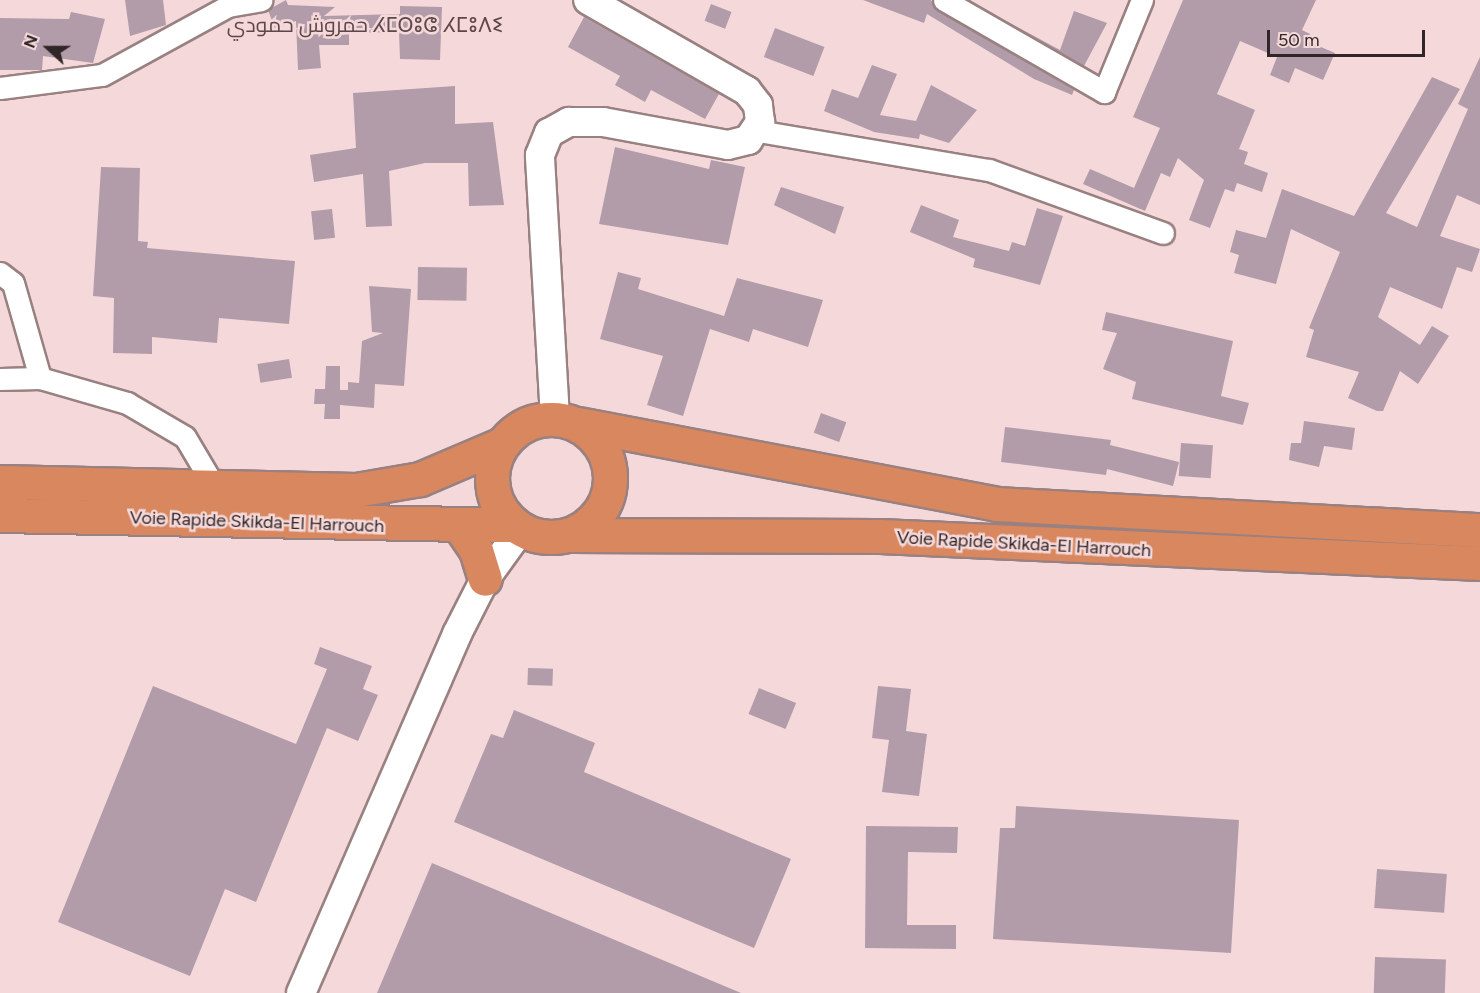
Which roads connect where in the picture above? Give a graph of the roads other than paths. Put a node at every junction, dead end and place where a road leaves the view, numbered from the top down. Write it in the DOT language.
graph roads {
  1 [pos="261,0"];
  2 [pos="588,0"];
  3 [pos="944,0"];
  4 [pos="1142,0"];
  5 [pos="0,88"];
  6 [pos="758,131"];
  7 [pos="1163,233"];
  8 [pos="0,273"];
  9 [pos="40,378"];
  10 [pos="0,379"];
  11 [pos="567,421"];
  12 [pos="502,444"];
  13 [pos="0,482"];
  14 [pos="214,486"];
  15 [pos="0,515"];
  16 [pos="459,525"];
  17 [pos="517,527"];
  18 [pos="1480,530"];
  19 [pos="568,535"];
  20 [pos="1480,563"];
  21 [pos="485,579"];
  22 [pos="301,993"];
  1 -- 5 [label="street"];
  2 -- 6 [label="street"];
  3 -- 4 [label="street"];
  6 -- 7 [label="street"];
  6 -- 11 [label="street"];
  8 -- 9 [label="street"];
  9 -- 10 [label="street"];
  9 -- 14 [label="street"];
  11 -- 12 [label="highway, Voie Rapide Skikda-El Harrouch"];
  11 -- 18 [label="highway, Voie Rapide Skikda-El Harrouch"];
  11 -- 19 [label="highway"];
  12 -- 14 [label="highway, Voie Rapide Skikda-El Harrouch"];
  12 -- 17 [label="highway"];
  13 -- 14 [label="highway, Voie Rapide Skikda-El Harrouch"];
  15 -- 16 [label="highway, Voie Rapide Skikda-El Harrouch"];
  16 -- 17 [label="highway, Voie Rapide Skikda-El Harrouch"];
  16 -- 21 [label="highway"];
  17 -- 19 [label="highway, Voie Rapide Skikda-El Harrouch"];
  17 -- 21 [label="street"];
  19 -- 20 [label="highway, Voie Rapide Skikda-El Harrouch"];
  21 -- 22 [label="street"];
}
